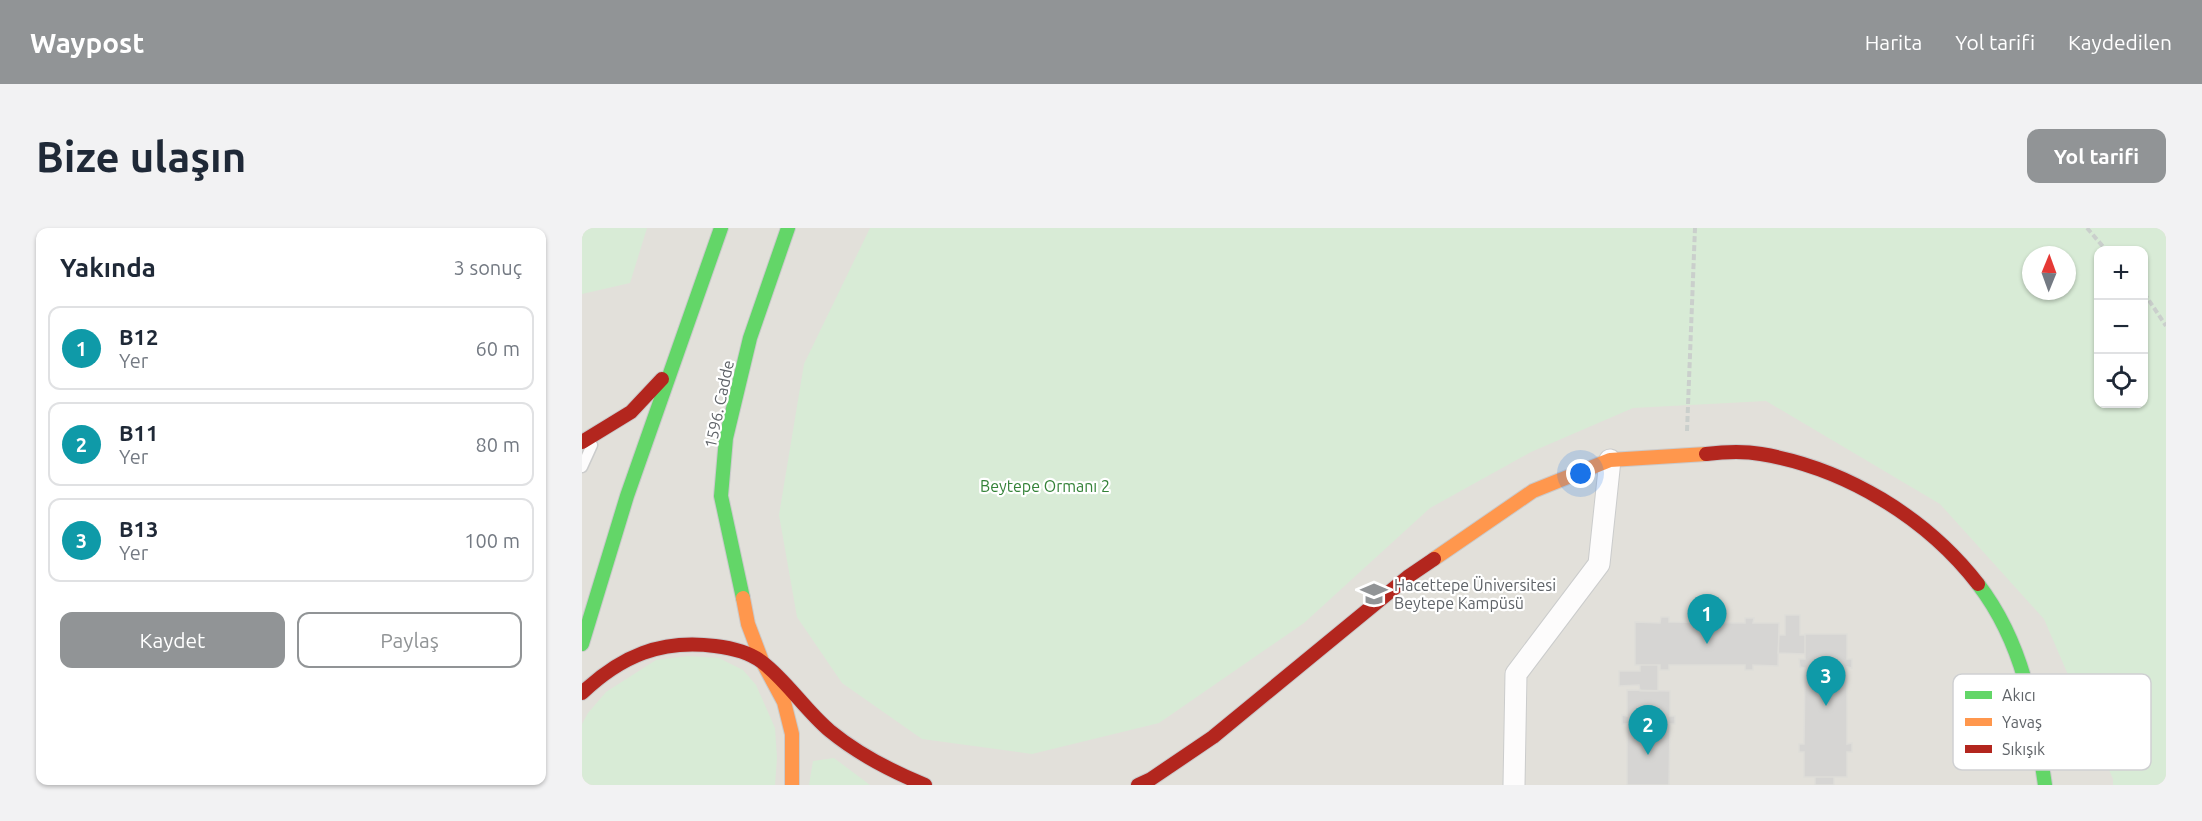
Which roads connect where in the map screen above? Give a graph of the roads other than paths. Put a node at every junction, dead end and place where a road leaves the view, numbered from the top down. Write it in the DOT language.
graph roads {
  1 [pos="721,228"];
  2 [pos="788,228"];
  3 [pos="672,368"];
  4 [pos="598,434"];
  5 [pos="582,442"];
  6 [pos="1610,460"];
  7 [pos="582,467"];
  8 [pos="582,644"];
  9 [pos="762,661"];
  10 [pos="2023,674"];
  11 [pos="582,693"];
  12 [pos="2043,770"];
  13 [pos="792,785"];
  14 [pos="925,785"];
  15 [pos="1138,785"];
  16 [pos="1514,785"];
  17 [pos="2045,785"];
  1 -- 3 [label="street"];
  2 -- 9 [label="street, 1596. Cadde"];
  3 -- 4 [label="street"];
  3 -- 8 [label="street"];
  4 -- 5 [label="street"];
  4 -- 7 [label="lane"];
  6 -- 10 [label="street"];
  6 -- 15 [label="street"];
  6 -- 16 [label="street"];
  9 -- 11 [label="street"];
  9 -- 13 [label="street, 1596. Cadde"];
  9 -- 14 [label="street"];
  12 -- 17 [label="street"];
}
